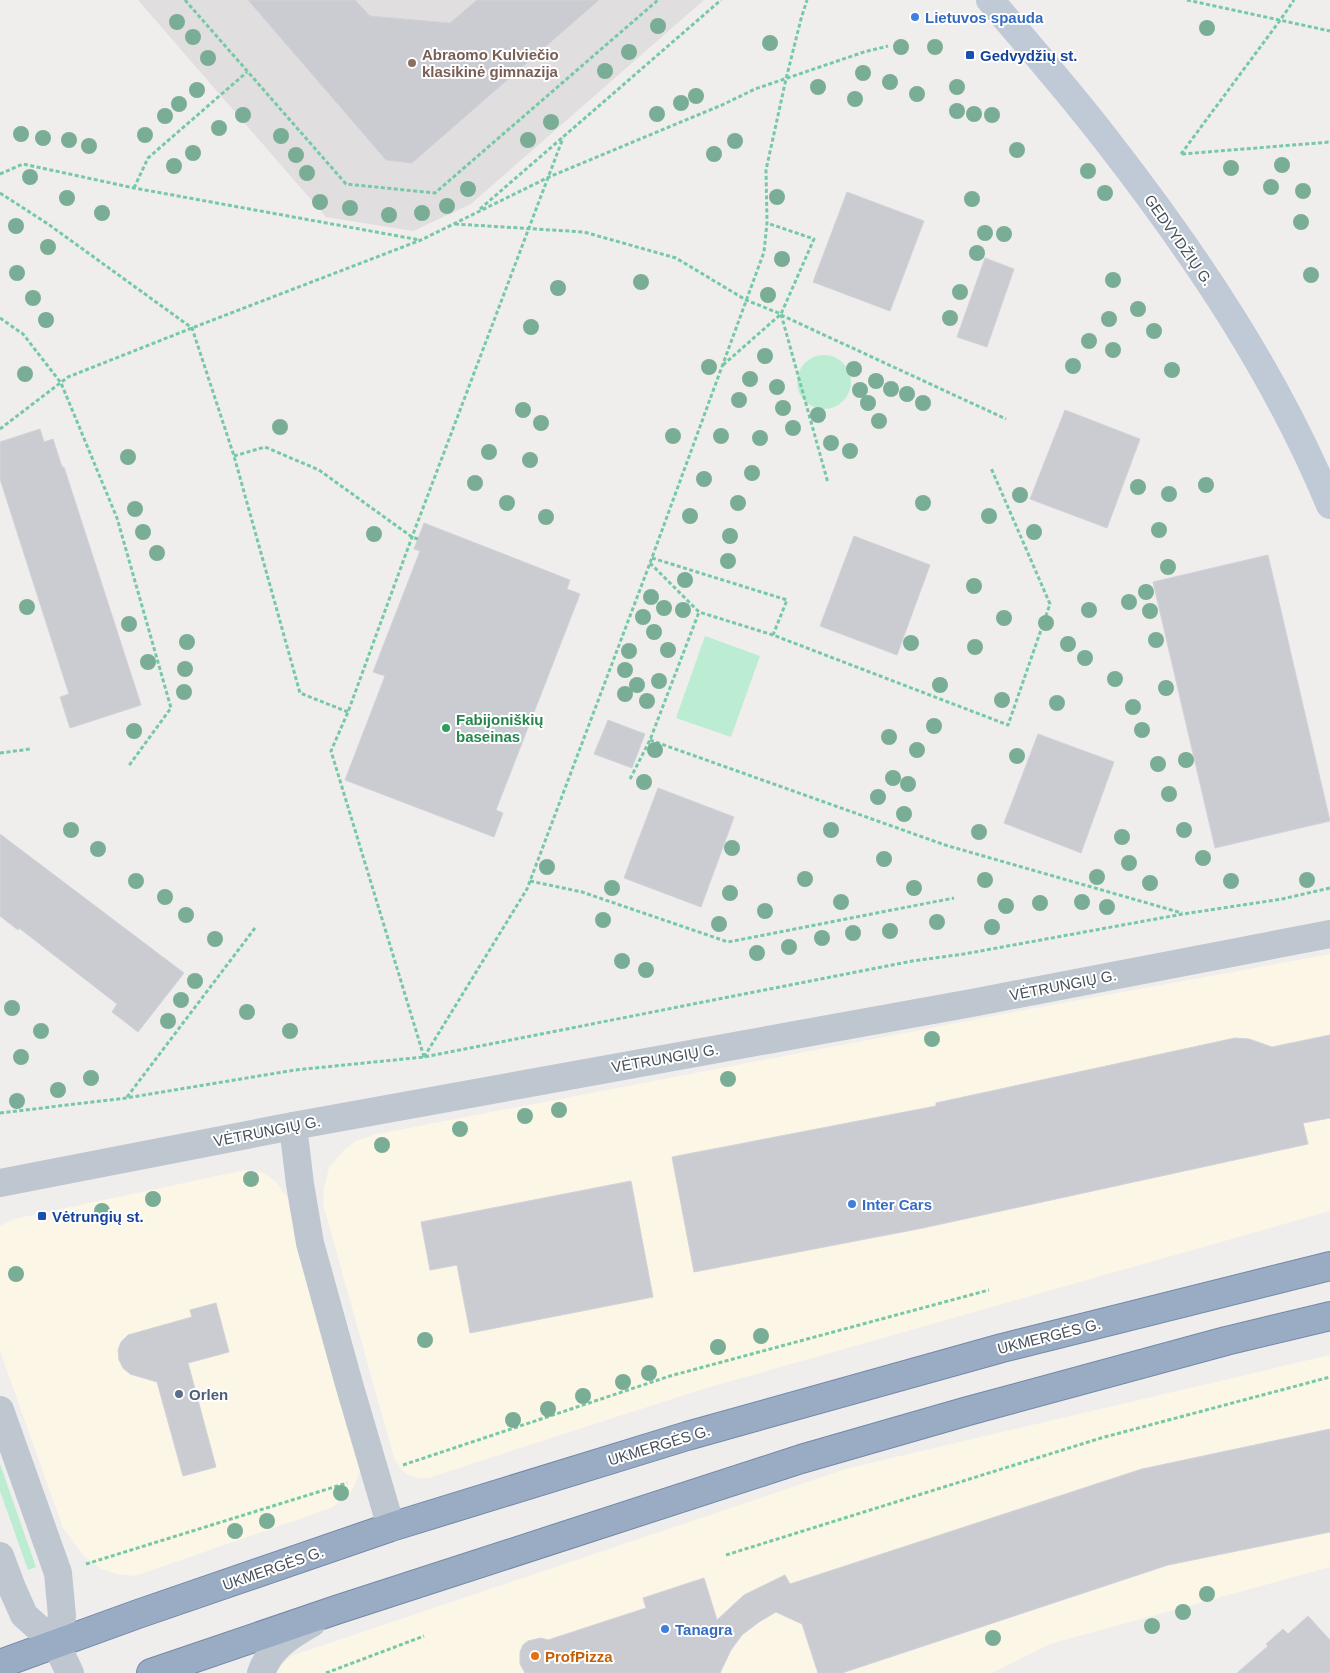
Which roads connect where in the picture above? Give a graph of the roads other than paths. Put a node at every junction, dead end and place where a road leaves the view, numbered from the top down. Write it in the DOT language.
graph roads {
  1 [pos="990,0"];
  2 [pos="1330,504"];
  3 [pos="1330,934"];
  4 [pos="293,1126"];
  5 [pos="0,1183"];
  6 [pos="1330,1266"];
  7 [pos="1330,1316"];
  8 [pos="0,1410"];
  9 [pos="391,1527"];
  10 [pos="0,1556"];
  11 [pos="336,1610"];
  12 [pos="56,1644"];
  13 [pos="0,1664"];
  14 [pos="70,1673"];
  15 [pos="151,1673"];
  16 [pos="261,1673"];
  1 -- 2 [label="main road, GEDVYDŽIŲ G."];
  3 -- 4 [label="street, VĖTRUNGIŲ G."];
  4 -- 5 [label="street, VĖTRUNGIŲ G."];
  4 -- 9 [label="street"];
  6 -- 9 [label="highway, UKMERGĖS G."];
  7 -- 11 [label="highway"];
  8 -- 12 [label="street"];
  9 -- 12 [label="highway, UKMERGĖS G."];
  10 -- 12 [label="street"];
  11 -- 15 [label="highway"];
  11 -- 16 [label="street"];
  12 -- 13 [label="highway, UKMERGĖS G."];
  12 -- 14 [label="street"];
}
